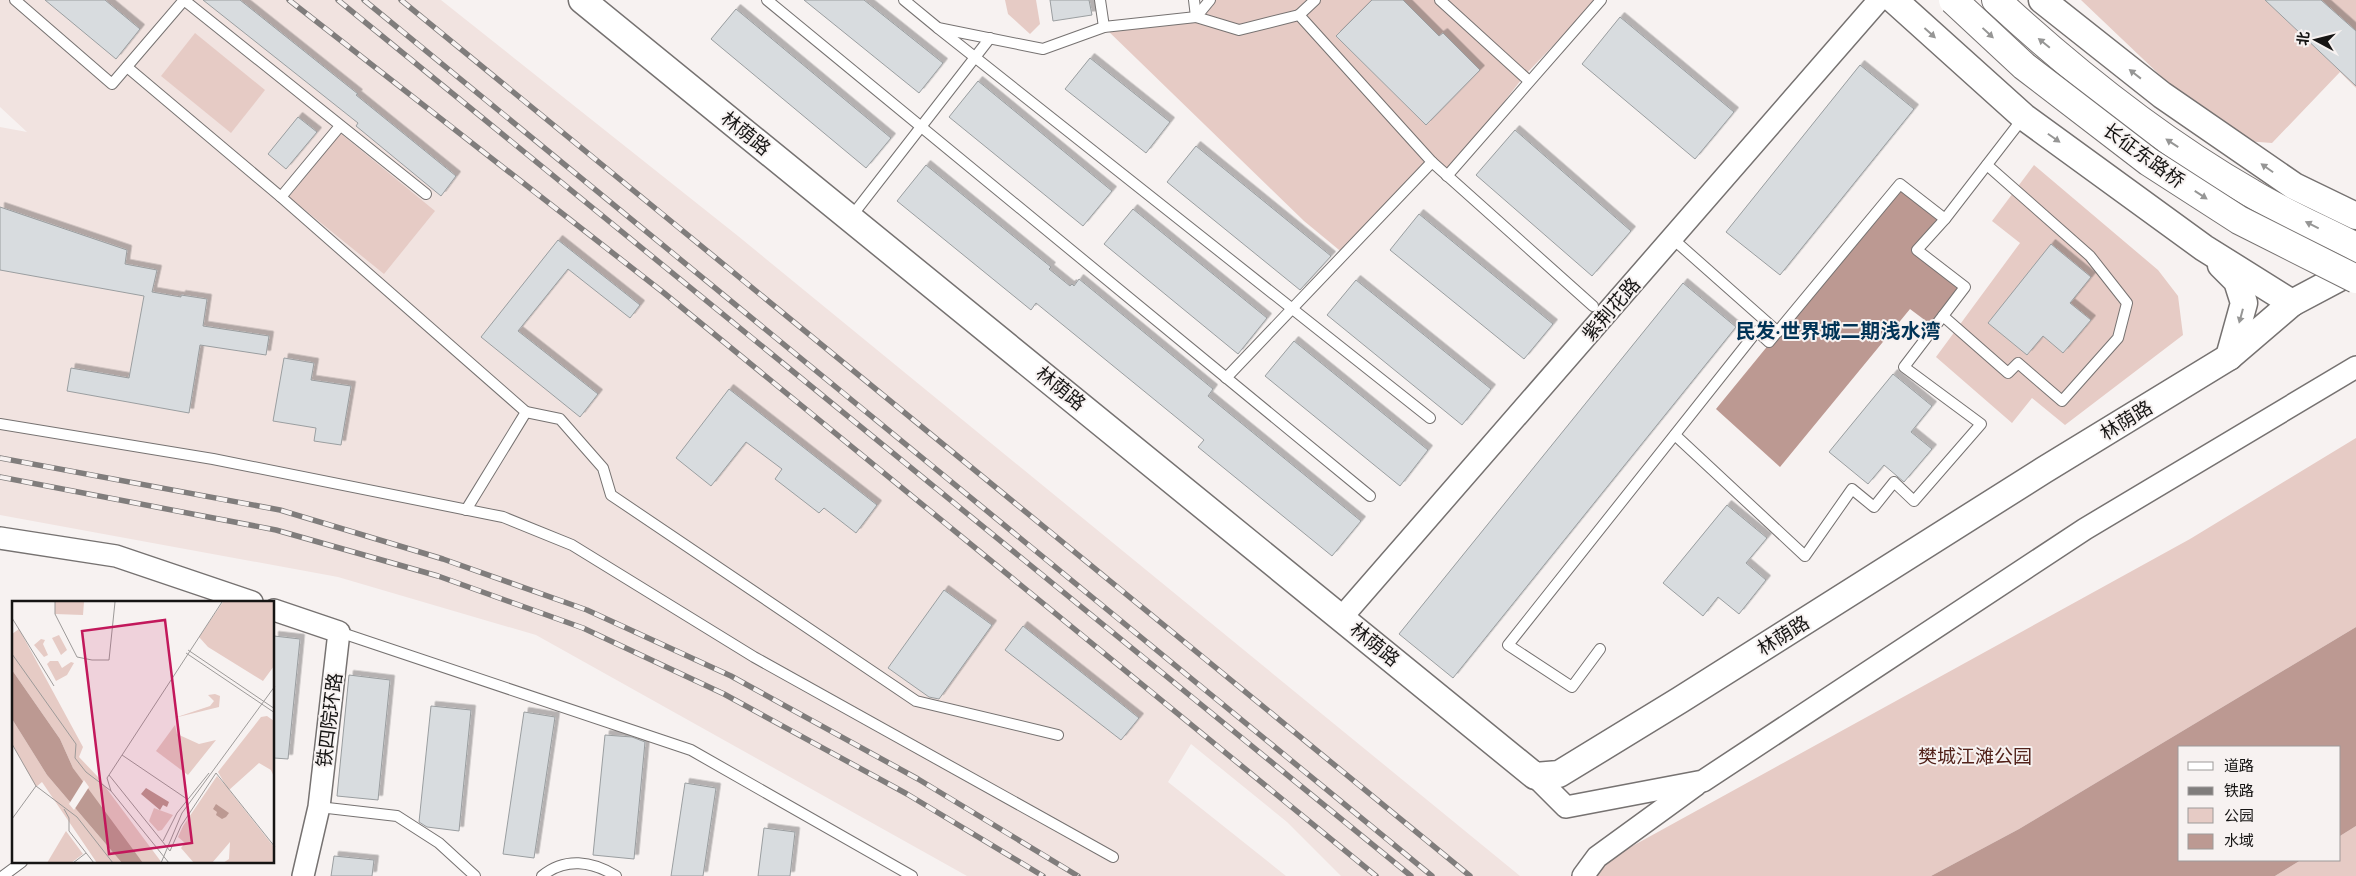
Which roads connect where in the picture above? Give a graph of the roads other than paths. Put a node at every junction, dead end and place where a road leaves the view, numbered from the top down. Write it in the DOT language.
graph roads {
  1 [pos="15,0"];
  2 [pos="582,0"];
  3 [pos="767,0"];
  4 [pos="904,0"];
  5 [pos="1100,0"];
  6 [pos="1194,0"];
  7 [pos="1210,0"];
  8 [pos="1315,0"];
  9 [pos="1440,0"];
  10 [pos="1601,0"];
  11 [pos="1879,0"];
  12 [pos="1894,0"];
  13 [pos="1952,0"];
  14 [pos="1996,0"];
  15 [pos="2042,0"];
  16 [pos="1299,15"];
  17 [pos="1196,17"];
  18 [pos="1104,26"];
  19 [pos="938,28"];
  20 [pos="990,38"];
  21 [pos="975,57"];
  22 [pos="127,67"];
  23 [pos="1529,80"];
  24 [pos="2024,117"];
  25 [pos="340,126"];
  26 [pos="921,127"];
  27 [pos="1432,162"];
  28 [pos="1987,165"];
  29 [pos="1447,176"];
  30 [pos="426,194"];
  31 [pos="281,196"];
  32 [pos="2356,216"];
  33 [pos="851,218"];
  34 [pos="1945,219"];
  35 [pos="1673,239"];
  36 [pos="2356,247"];
  37 [pos="2204,248"];
  38 [pos="2356,269"];
  39 [pos="2356,280"];
  40 [pos="2292,303"];
  41 [pos="1593,306"];
  42 [pos="1292,309"];
  43 [pos="1943,316"];
  44 [pos="1778,332"];
  45 [pos="2229,357"];
  46 [pos="2356,367"];
  47 [pos="1226,378"];
  48 [pos="526,412"];
  49 [pos="1430,418"];
  50 [pos="0,424"];
  51 [pos="1675,435"];
  52 [pos="1370,496"];
  53 [pos="466,510"];
  54 [pos="0,538"];
  55 [pos="249,601"];
  56 [pos="275,610"];
  57 [pos="1342,617"];
  58 [pos="339,632"];
  59 [pos="1600,649"];
  60 [pos="1058,735"];
  61 [pos="1535,776"];
  62 [pos="1703,780"];
  63 [pos="319,807"];
  64 [pos="1113,857"];
  65 [pos="19,864"];
  66 [pos="3,876"];
  67 [pos="303,876"];
  68 [pos="476,876"];
  69 [pos="542,876"];
  70 [pos="616,876"];
  71 [pos="912,876"];
  72 [pos="1583,876"];
  1 -- 22 [label="lane"];
  2 -- 33 [label="street, 林荫路"];
  3 -- 26 [label="lane"];
  4 -- 19 [label="lane"];
  5 -- 18 [label="lane"];
  6 -- 17 [label="lane"];
  7 -- 17 [label="lane"];
  8 -- 16 [label="lane"];
  9 -- 23 [label="lane"];
  10 -- 23 [label="lane"];
  11 -- 35 [label="street, 紫荆花路"];
  12 -- 24 [label="street, one-way"];
  13 -- 39 [label="main road, 长征东路桥, one-way, bridge"];
  36 -- 14 [label="main road, 长征东路桥, one-way"];
  32 -- 15 [label="street, one-way"];
  16 -- 17 [label="lane"];
  16 -- 27 [label="lane"];
  17 -- 18 [label="lane"];
  18 -- 20 [label="lane"];
  19 -- 20 [label="lane"];
  19 -- 21 [label="lane"];
  20 -- 21 [label="lane"];
  21 -- 26 [label="lane"];
  21 -- 42 [label="lane"];
  22 -- 25 [label="lane"];
  22 -- 31 [label="lane"];
  23 -- 29 [label="lane"];
  24 -- 28 [label="lane"];
  24 -- 37 [label="street, one-way"];
  25 -- 30 [label="lane"];
  25 -- 31 [label="lane"];
  26 -- 33 [label="lane"];
  26 -- 47 [label="lane"];
  27 -- 29 [label="lane"];
  27 -- 42 [label="lane"];
  28 -- 34 [label="lane"];
  28 -- 43 [label="lane"];
  29 -- 41 [label="lane"];
  31 -- 48 [label="lane"];
  33 -- 57 [label="street, 林荫路"];
  34 -- 43 [label="lane"];
  34 -- 44 [label="lane"];
  35 -- 44 [label="lane"];
  35 -- 57 [label="street, 紫荆花路"];
  37 -- 40 [label="street"];
  37 -- 45 [label="street, one-way"];
  38 -- 40 [label="street, 林荫路"];
  40 -- 45 [label="street, 林荫路"];
  42 -- 47 [label="lane"];
  42 -- 49 [label="lane"];
  43 -- 51 [label="lane"];
  44 -- 51 [label="lane"];
  45 -- 61 [label="street, 林荫路"];
  46 -- 62 [label="street"];
  47 -- 52 [label="lane"];
  48 -- 53 [label="lane"];
  48 -- 60 [label="lane"];
  50 -- 53 [label="lane"];
  51 -- 59 [label="lane"];
  53 -- 64 [label="lane"];
  54 -- 55 [label="street"];
  56 -- 58 [label="street"];
  57 -- 61 [label="street, 林荫路"];
  58 -- 63 [label="street, 铁四院环路"];
  58 -- 71 [label="lane"];
  61 -- 62 [label="street"];
  62 -- 72 [label="street"];
  63 -- 67 [label="street, 铁四院环路"];
  63 -- 68 [label="lane"];
  65 -- 66 [label="lane"];
  69 -- 70 [label="lane"];
}
